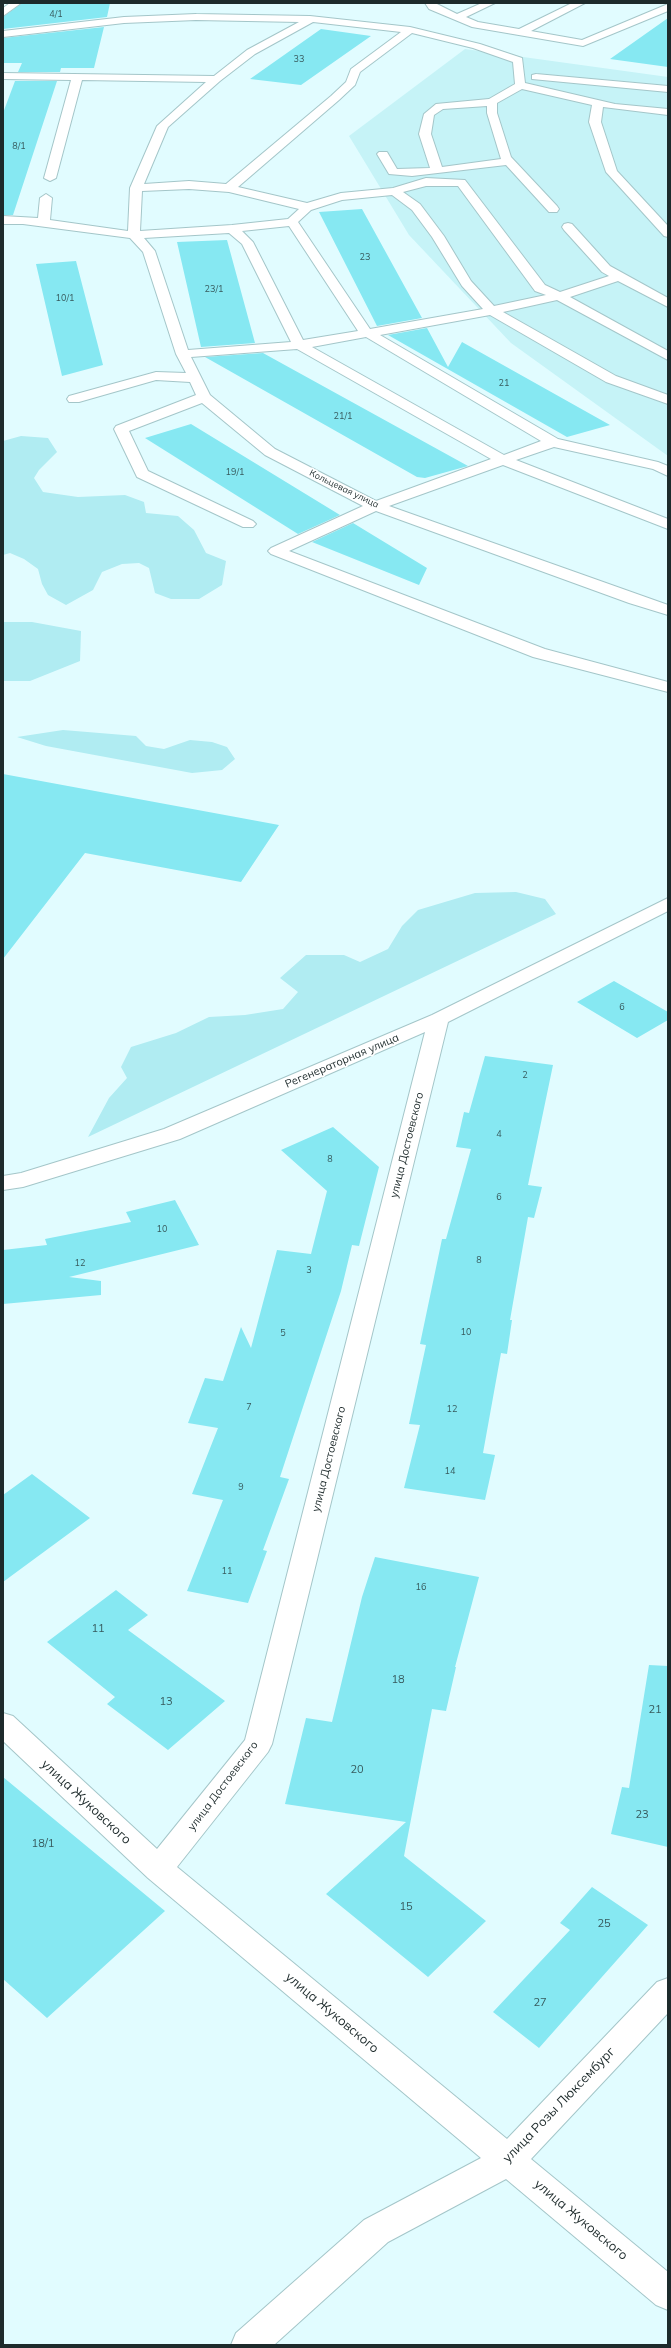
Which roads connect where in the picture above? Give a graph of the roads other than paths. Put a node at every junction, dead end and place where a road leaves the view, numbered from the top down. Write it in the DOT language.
graph roads {
  1 [pos="16,3"];
  2 [pos="430,3"];
  3 [pos="490,3"];
  4 [pos="580,3"];
  5 [pos="668,7"];
  6 [pos="3,13"];
  7 [pos="456,18"];
  8 [pos="310,19"];
  9 [pos="410,30"];
  10 [pos="521,32"];
  11 [pos="3,34"];
  12 [pos="3,76"];
  13 [pos="77,78"];
  14 [pos="216,79"];
  15 [pos="520,80"];
  16 [pos="668,89"];
  17 [pos="492,102"];
  18 [pos="598,103"];
  19 [pos="668,112"];
  20 [pos="382,154"];
  21 [pos="509,161"];
  22 [pos="437,170"];
  23 [pos="50,178"];
  24 [pos="136,188"];
  25 [pos="229,188"];
  26 [pos="394,191"];
  27 [pos="46,198"];
  28 [pos="307,208"];
  29 [pos="554,209"];
  30 [pos="3,220"];
  31 [pos="44,222"];
  32 [pos="292,222"];
  33 [pos="568,227"];
  34 [pos="232,229"];
  35 [pos="668,233"];
  36 [pos="134,235"];
  37 [pos="618,277"];
  38 [pos="558,296"];
  39 [pos="668,303"];
  40 [pos="491,310"];
  41 [pos="366,332"];
  42 [pos="299,345"];
  43 [pos="183,354"];
  44 [pos="668,356"];
  45 [pos="195,378"];
  46 [pos="204,397"];
  47 [pos="74,399"];
  48 [pos="668,400"];
  49 [pos="553,442"];
  50 [pos="504,460"];
  51 [pos="668,472"];
  52 [pos="375,506"];
  53 [pos="248,524"];
  54 [pos="668,524"];
  55 [pos="668,610"];
  56 [pos="668,687"];
  57 [pos="668,904"];
  58 [pos="439,1019"];
  59 [pos="3,1183"];
  60 [pos="3,1724"];
  61 [pos="158,1869"];
  62 [pos="668,1992"];
  63 [pos="509,2160"];
  64 [pos="668,2293"];
  65 [pos="248,2345"];
  1 -- 6 [label="street"];
  2 -- 7 [label="street"];
  3 -- 7 [label="street"];
  4 -- 10 [label="street"];
  5 -- 10 [label="street"];
  7 -- 10 [label="street"];
  8 -- 9 [label="street"];
  8 -- 11 [label="street"];
  8 -- 14 [label="street"];
  9 -- 15 [label="street"];
  9 -- 25 [label="street"];
  12 -- 13 [label="street"];
  13 -- 14 [label="street"];
  13 -- 23 [label="street"];
  14 -- 24 [label="street"];
  15 -- 16 [label="street"];
  15 -- 17 [label="street"];
  15 -- 18 [label="street"];
  17 -- 21 [label="street"];
  17 -- 22 [label="street"];
  18 -- 19 [label="street"];
  18 -- 35 [label="street"];
  20 -- 22 [label="street"];
  21 -- 22 [label="street"];
  21 -- 29 [label="street"];
  24 -- 25 [label="street"];
  24 -- 36 [label="street"];
  25 -- 28 [label="street"];
  26 -- 28 [label="street"];
  26 -- 38 [label="street"];
  26 -- 40 [label="street"];
  27 -- 31 [label="street"];
  28 -- 32 [label="street"];
  30 -- 31 [label="street"];
  31 -- 36 [label="street"];
  32 -- 34 [label="street"];
  32 -- 41 [label="street"];
  33 -- 37 [label="street"];
  34 -- 36 [label="street"];
  34 -- 42 [label="street"];
  36 -- 43 [label="street, Кольцевая улица"];
  37 -- 38 [label="street"];
  37 -- 39 [label="street"];
  38 -- 40 [label="street"];
  38 -- 44 [label="street"];
  40 -- 41 [label="street"];
  40 -- 48 [label="street"];
  41 -- 42 [label="street"];
  41 -- 49 [label="street"];
  42 -- 43 [label="street"];
  42 -- 50 [label="street"];
  43 -- 45 [label="street, Кольцевая улица"];
  45 -- 46 [label="street, Кольцевая улица"];
  45 -- 47 [label="street"];
  46 -- 52 [label="street, Кольцевая улица"];
  46 -- 53 [label="street"];
  49 -- 50 [label="street"];
  49 -- 51 [label="street"];
  50 -- 52 [label="street"];
  50 -- 54 [label="street"];
  52 -- 55 [label="street, Кольцевая улица"];
  52 -- 56 [label="street"];
  57 -- 58 [label="street, Регенераторная улица"];
  58 -- 59 [label="street, Регенераторная улица"];
  58 -- 61 [label="street, улица Достоевского"];
  60 -- 61 [label="street, улица Жуковского"];
  61 -- 63 [label="street, улица Жуковского"];
  62 -- 63 [label="street, улица Розы Люксембург"];
  63 -- 64 [label="street, улица Жуковского"];
  63 -- 65 [label="street, улица Розы Люксембург"];
}
